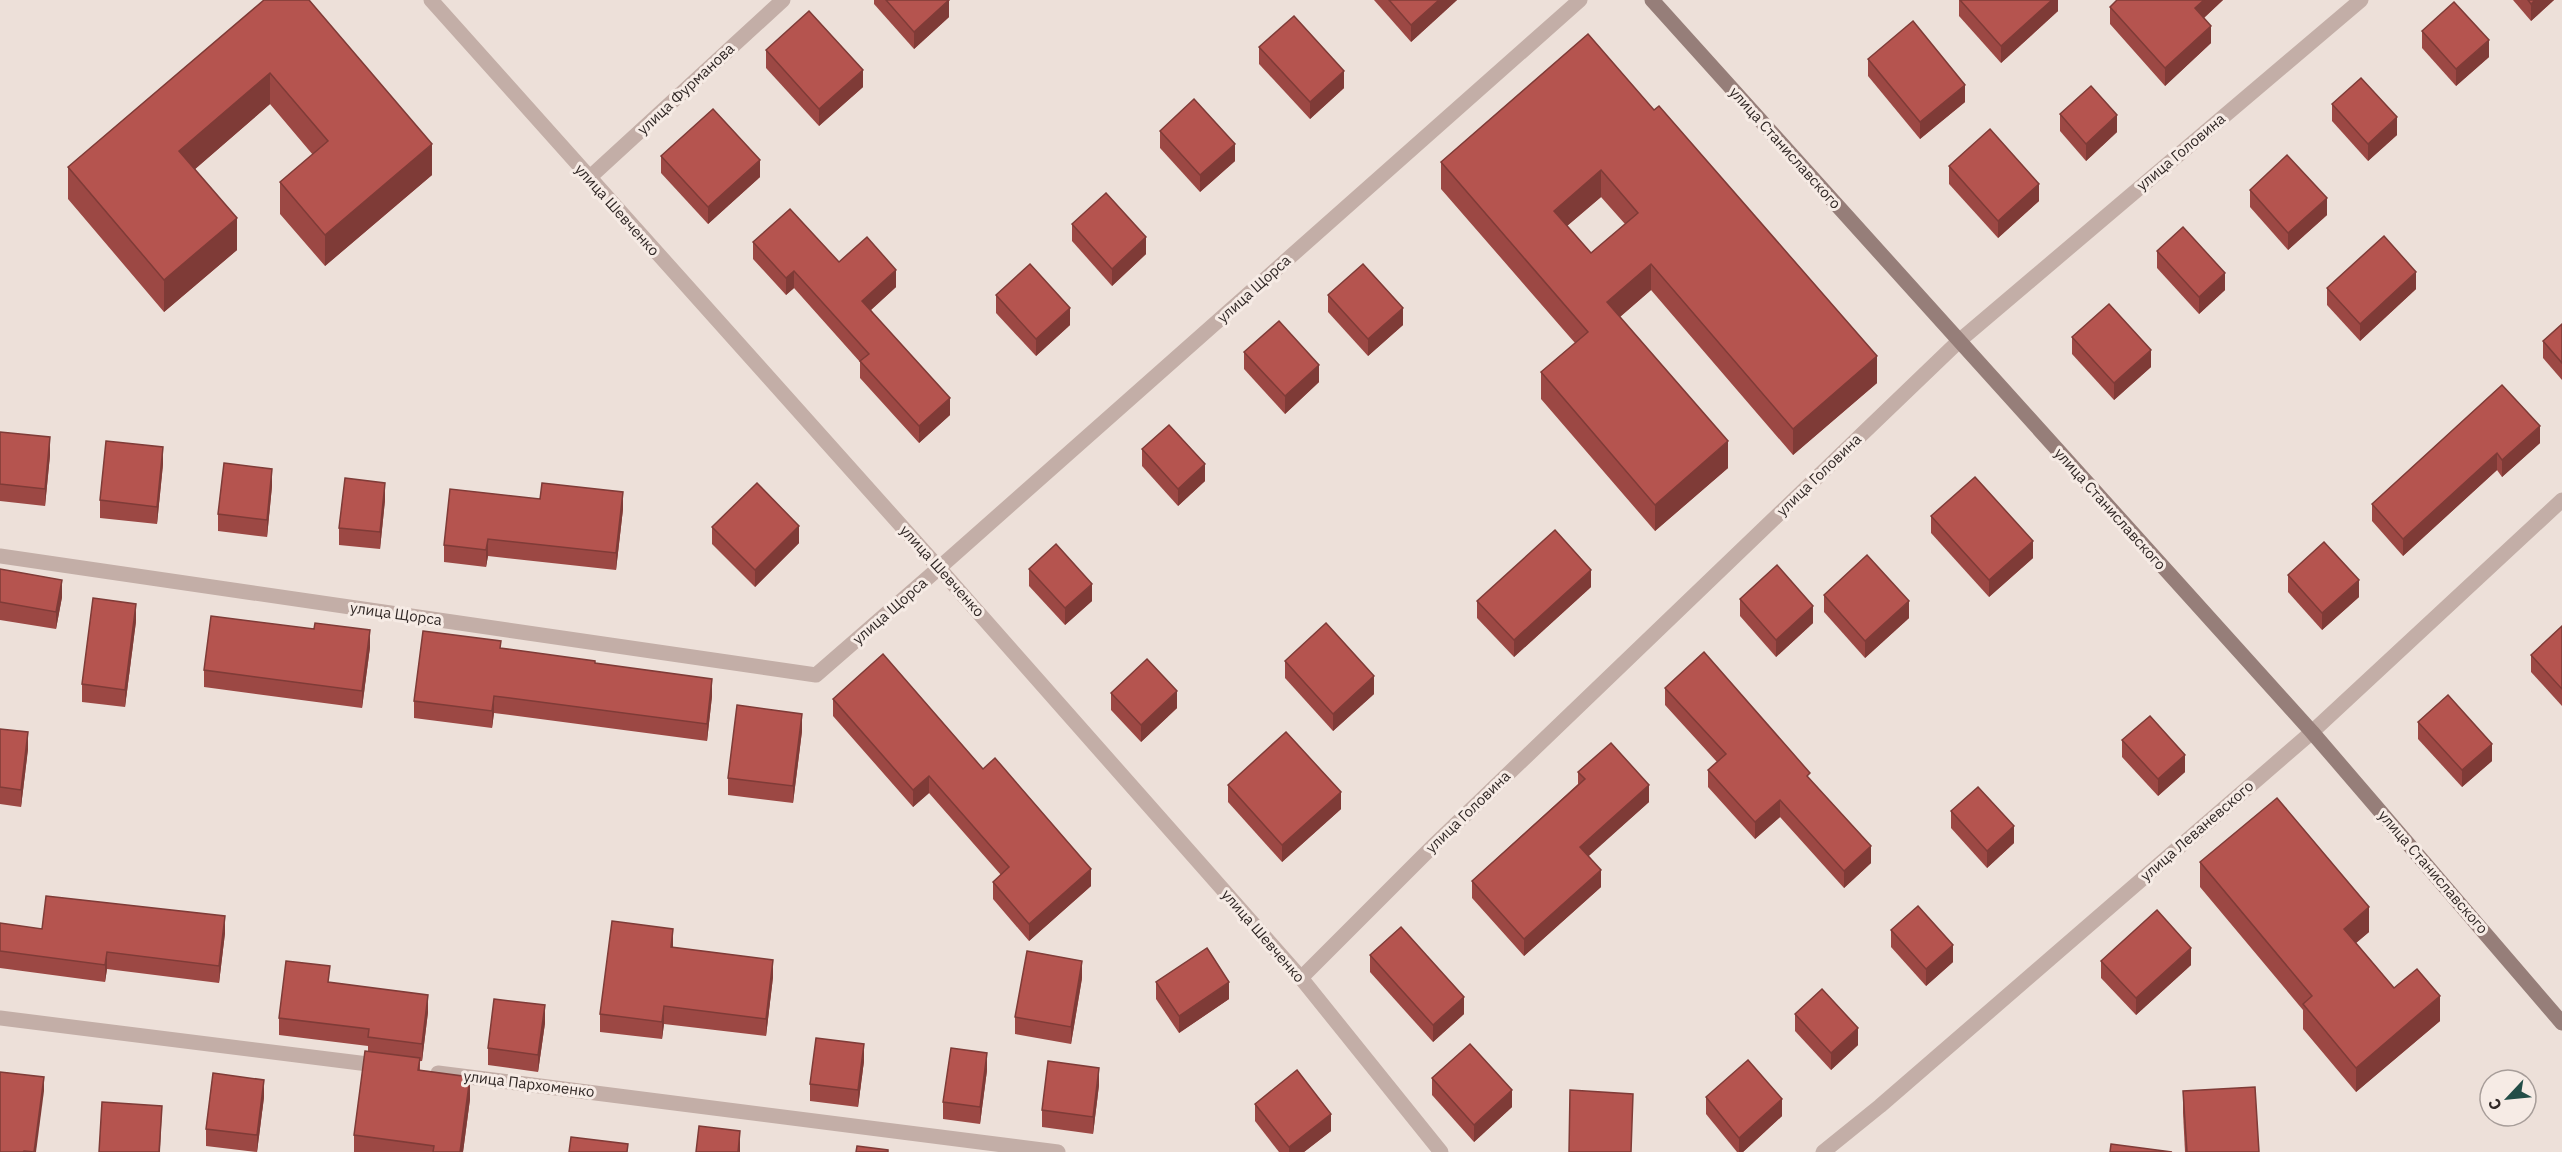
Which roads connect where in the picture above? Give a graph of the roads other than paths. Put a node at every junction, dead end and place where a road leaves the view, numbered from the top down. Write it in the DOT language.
graph roads {
  1 [pos="431,0"];
  2 [pos="783,0"];
  3 [pos="1580,0"];
  4 [pos="1652,0"];
  5 [pos="2361,0"];
  6 [pos="589,178"];
  7 [pos="1959,341"];
  8 [pos="2562,500"];
  9 [pos="0,556"];
  10 [pos="939,568"];
  11 [pos="2312,732"];
  12 [pos="1301,978"];
  13 [pos="0,1018"];
  14 [pos="2562,1023"];
  15 [pos="402,1068"];
  16 [pos="426,1071"];
  17 [pos="1058,1152"];
  18 [pos="1441,1152"];
  19 [pos="1823,1152"];
  1 -- 6 [label="street, улица Шевченко"];
  2 -- 6 [label="street, улица Фурманова"];
  3 -- 10 [label="street, улица Щорса"];
  4 -- 7 [label="street, улица Станиславского"];
  5 -- 7 [label="street, улица Головина"];
  6 -- 10 [label="street, улица Шевченко"];
  7 -- 11 [label="street, улица Станиславского"];
  7 -- 12 [label="street, улица Головина"];
  8 -- 11 [label="street, улица Леваневского"];
  9 -- 10 [label="street, улица Щорса"];
  10 -- 12 [label="street, улица Шевченко"];
  11 -- 14 [label="street, улица Станиславского"];
  11 -- 19 [label="street, улица Леваневского"];
  12 -- 18 [label="street, улица Шевченко"];
  13 -- 15 [label="street"];
  16 -- 17 [label="street, улица Пархоменко"];
}
